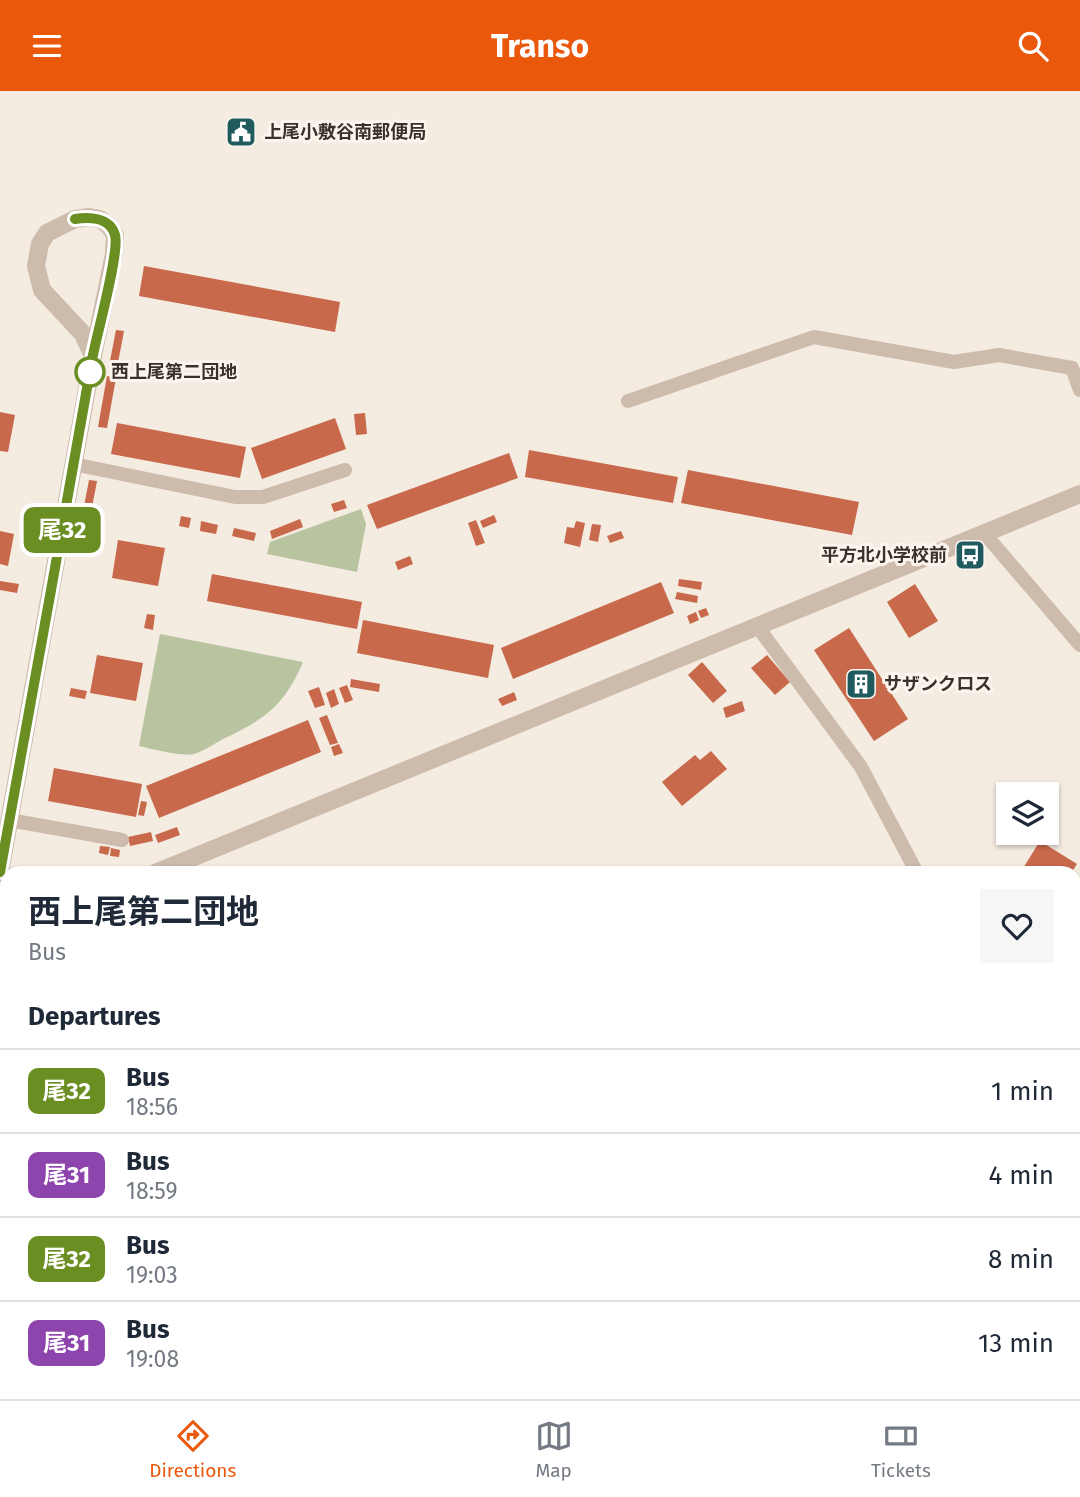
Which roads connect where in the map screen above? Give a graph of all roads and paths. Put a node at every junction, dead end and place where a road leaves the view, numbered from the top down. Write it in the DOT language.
graph roads {
  1 [pos="93,356"];
  2 [pos="1080,390"];
  3 [pos="628,401"];
  4 [pos="73,464"];
  5 [pos="345,470"];
  6 [pos="1080,495"];
  7 [pos="984,533"];
  8 [pos="757,626"];
  9 [pos="1080,645"];
  10 [pos="9,820"];
  11 [pos="122,840"];
  12 [pos="1,866"];
  13 [pos="172,866"];
  14 [pos="913,866"];
  1 -- 1 [label="street"];
  1 -- 4 [label="street"];
  2 -- 3 [label="lane"];
  4 -- 5 [label="lane"];
  4 -- 10 [label="street"];
  6 -- 7 [label="street"];
  7 -- 8 [label="street"];
  7 -- 9 [label="lane"];
  8 -- 13 [label="street"];
  8 -- 14 [label="lane"];
  10 -- 11 [label="lane"];
  10 -- 12 [label="street"];
}
